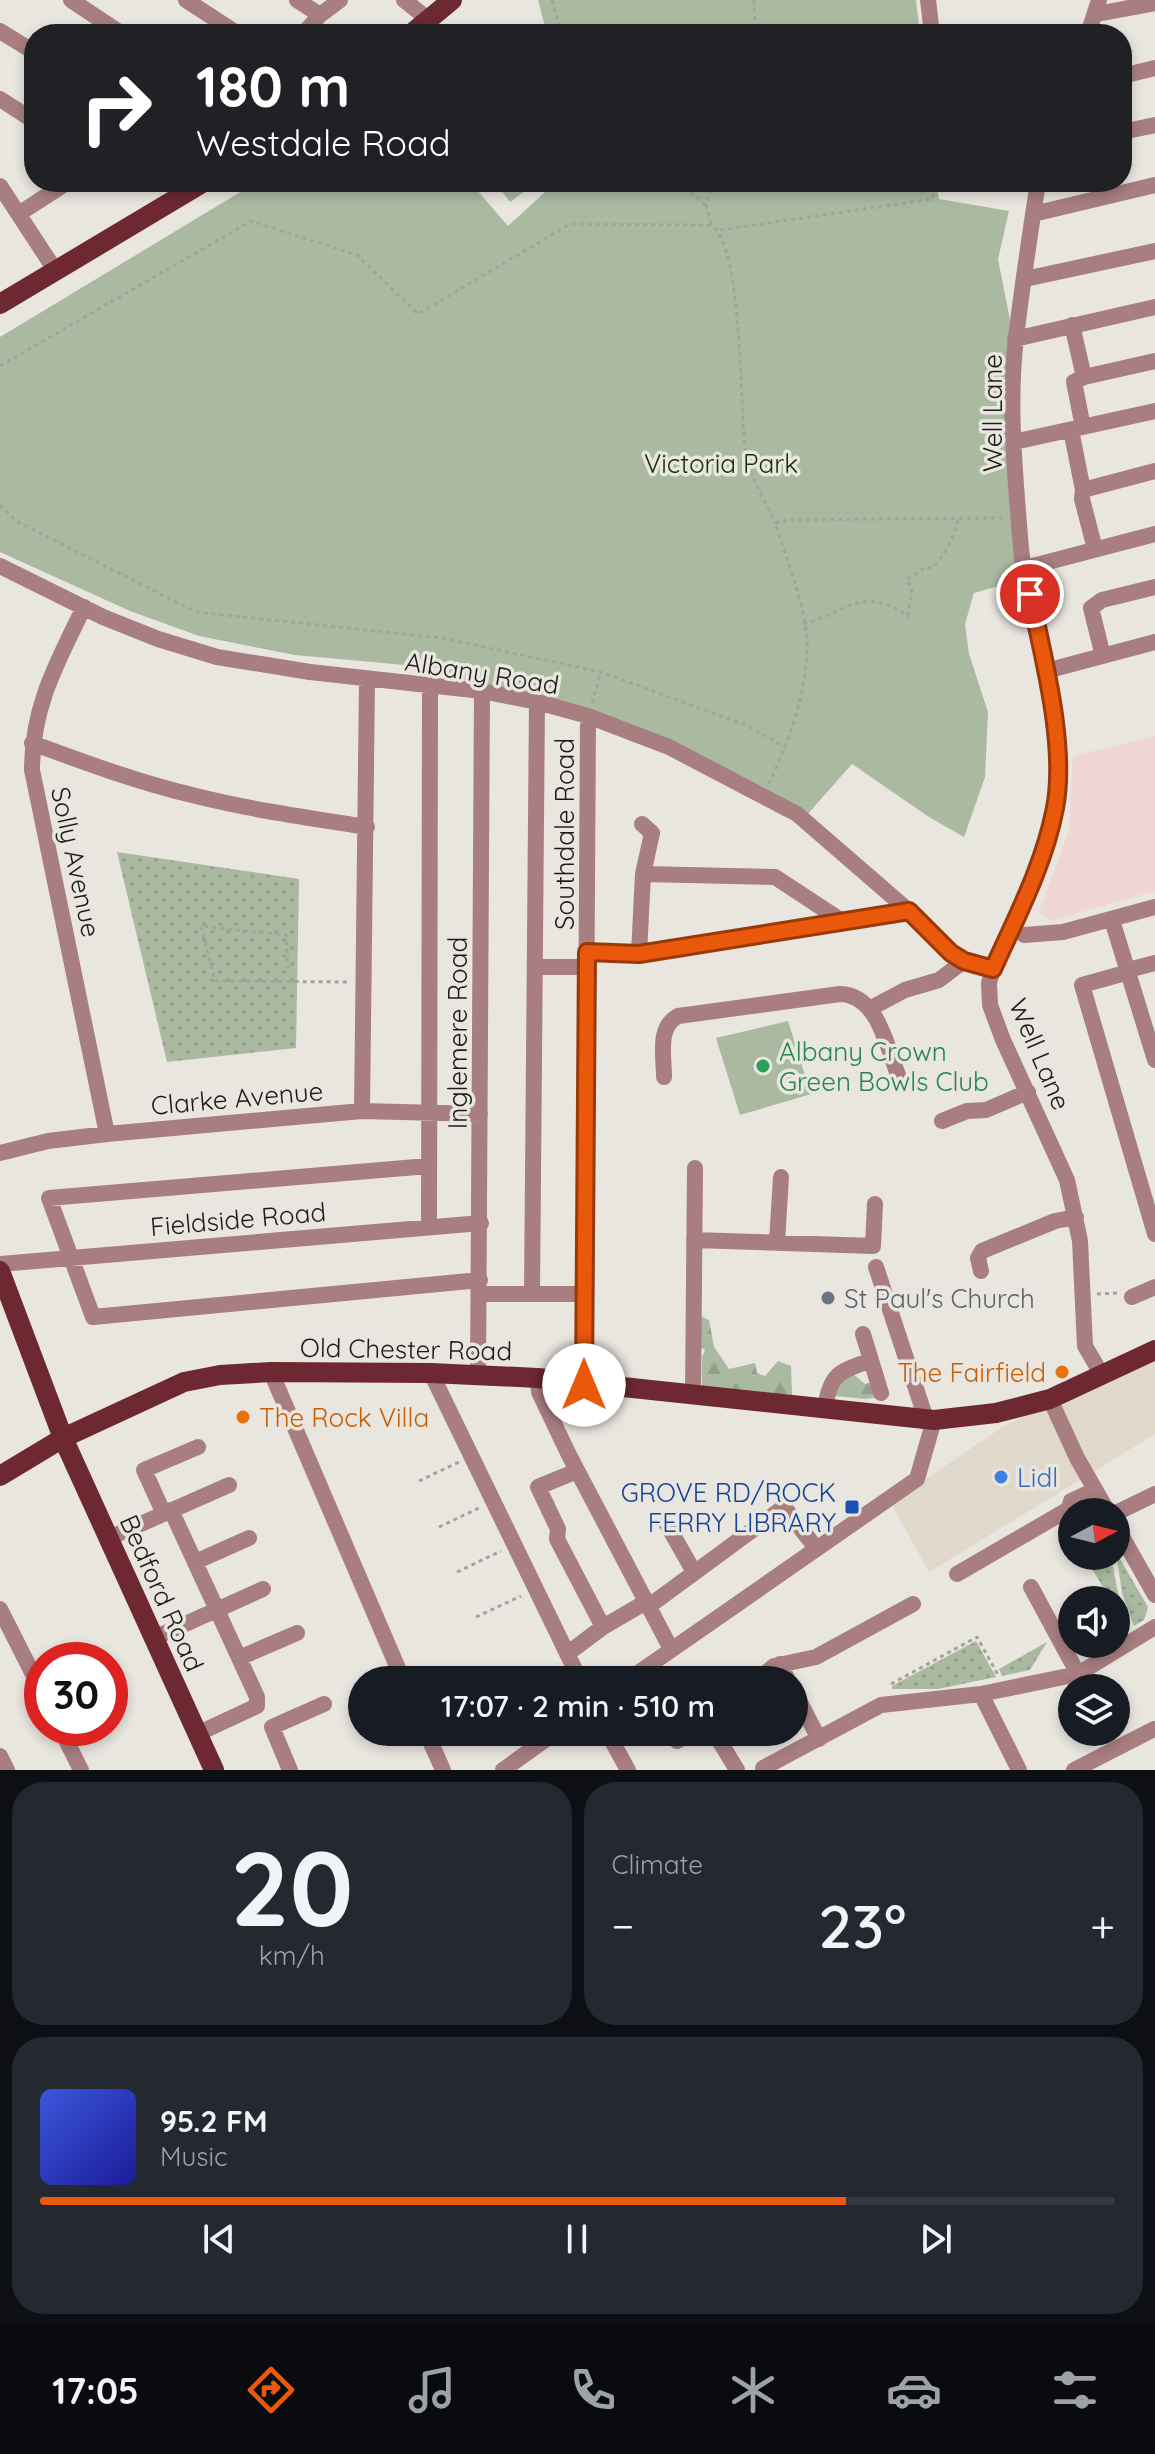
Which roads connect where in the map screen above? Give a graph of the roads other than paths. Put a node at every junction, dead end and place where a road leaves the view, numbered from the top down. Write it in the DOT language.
graph roads {
  1 [pos="71,0"];
  2 [pos="186,0"];
  3 [pos="297,0"];
  4 [pos="340,0"];
  5 [pos="404,0"];
  6 [pos="452,0"];
  7 [pos="928,0"];
  8 [pos="1155,3"];
  9 [pos="1098,7"];
  10 [pos="320,15"];
  11 [pos="429,20"];
  12 [pos="107,24"];
  13 [pos="223,24"];
  14 [pos="312,24"];
  15 [pos="424,24"];
  16 [pos="931,24"];
  17 [pos="0,31"];
  18 [pos="24,46"];
  19 [pos="1155,68"];
  20 [pos="1132,74"];
  21 [pos="0,99"];
  22 [pos="24,115"];
  23 [pos="1155,125"];
  24 [pos="1132,130"];
  25 [pos="1155,185"];
  26 [pos="0,186"];
  27 [pos="1132,190"];
  28 [pos="53,192"];
  29 [pos="184,192"];
  30 [pos="1036,192"];
  31 [pos="1126,192"];
  32 [pos="20,213"];
  33 [pos="1033,214"];
  34 [pos="1155,251"];
  35 [pos="55,270"];
  36 [pos="1025,279"];
  37 [pos="0,304"];
  38 [pos="1155,307"];
  39 [pos="1072,325"];
  40 [pos="1015,339"];
  41 [pos="1155,361"];
  42 [pos="1084,377"];
  43 [pos="1155,411"];
  44 [pos="1077,428"];
  45 [pos="1014,442"];
  46 [pos="1155,471"];
  47 [pos="1083,490"];
  48 [pos="1155,534"];
  49 [pos="1095,549"];
  50 [pos="0,566"];
  51 [pos="1025,568"];
  52 [pos="1155,587"];
  53 [pos="84,607"];
  54 [pos="1155,642"];
  55 [pos="1103,656"];
  56 [pos="1046,671"];
  57 [pos="367,680"];
  58 [pos="430,687"];
  59 [pos="482,691"];
  60 [pos="537,702"];
  61 [pos="588,716"];
  62 [pos="32,743"];
  63 [pos="642,824"];
  64 [pos="367,827"];
  65 [pos="643,874"];
  66 [pos="1155,907"];
  67 [pos="909,911"];
  68 [pos="1112,920"];
  69 [pos="845,923"];
  70 [pos="1024,935"];
  71 [pos="639,954"];
  72 [pos="587,960"];
  73 [pos="964,961"];
  74 [pos="1155,963"];
  75 [pos="536,967"];
  76 [pos="993,969"];
  77 [pos="1128,971"];
  78 [pos="871,1008"];
  79 [pos="1155,1060"];
  80 [pos="664,1077"];
  81 [pos="900,1080"];
  82 [pos="1028,1092"];
  83 [pos="362,1111"];
  84 [pos="428,1113"];
  85 [pos="480,1114"];
  86 [pos="942,1121"];
  87 [pos="107,1134"];
  88 [pos="0,1153"];
  89 [pos="428,1166"];
  90 [pos="695,1168"];
  91 [pos="781,1177"];
  92 [pos="875,1204"];
  93 [pos="1076,1217"];
  94 [pos="481,1223"];
  95 [pos="429,1227"];
  96 [pos="1155,1234"];
  97 [pos="694,1240"];
  98 [pos="777,1242"];
  99 [pos="70,1257"];
  100 [pos="0,1264"];
  101 [pos="876,1267"];
  102 [pos="0,1271"];
  103 [pos="981,1271"];
  104 [pos="480,1287"];
  105 [pos="1155,1287"];
  106 [pos="532,1294"];
  107 [pos="585,1294"];
  108 [pos="1132,1297"];
  109 [pos="863,1334"];
  110 [pos="1155,1350"];
  111 [pos="871,1360"];
  112 [pos="271,1372"];
  113 [pos="431,1373"];
  114 [pos="478,1375"];
  115 [pos="1102,1375"];
  116 [pos="538,1378"];
  117 [pos="584,1385"];
  118 [pos="881,1393"];
  119 [pos="693,1395"];
  120 [pos="1050,1399"];
  121 [pos="825,1409"];
  122 [pos="930,1419"];
  123 [pos="63,1438"];
  124 [pos="198,1447"];
  125 [pos="577,1471"];
  126 [pos="0,1476"];
  127 [pos="229,1485"];
  128 [pos="1095,1490"];
  129 [pos="1155,1494"];
  130 [pos="1100,1498"];
  131 [pos="1130,1506"];
  132 [pos="168,1512"];
  133 [pos="665,1521"];
  134 [pos="109,1538"];
  135 [pos="249,1538"];
  136 [pos="816,1548"];
  137 [pos="1130,1551"];
  138 [pos="195,1562"];
  139 [pos="694,1572"];
  140 [pos="957,1574"];
  141 [pos="1031,1587"];
  142 [pos="263,1589"];
  143 [pos="1155,1595"];
  144 [pos="648,1604"];
  145 [pos="913,1604"];
  146 [pos="0,1609"];
  147 [pos="217,1610"];
  148 [pos="603,1627"];
  149 [pos="1155,1627"];
  150 [pos="297,1633"];
  151 [pos="154,1638"];
  152 [pos="671,1649"];
  153 [pos="567,1654"];
  154 [pos="24,1656"];
  155 [pos="239,1658"];
  156 [pos="780,1664"];
  157 [pos="397,1666"];
  158 [pos="573,1666"];
  159 [pos="648,1666"];
  160 [pos="777,1666"];
  161 [pos="1078,1674"];
  162 [pos="1058,1678"];
  163 [pos="981,1694"];
  164 [pos="324,1704"];
  165 [pos="808,1718"];
  166 [pos="1154,1729"];
  167 [pos="197,1734"];
  168 [pos="819,1739"];
  169 [pos="69,1746"];
  170 [pos="432,1746"];
  171 [pos="536,1746"];
  172 [pos="615,1746"];
  173 [pos="722,1746"];
  174 [pos="0,1756"];
  175 [pos="284,1768"];
  176 [pos="763,1768"];
  177 [pos="7,1770"];
  178 [pos="81,1770"];
  179 [pos="214,1770"];
  180 [pos="443,1770"];
  181 [pos="503,1770"];
  182 [pos="628,1770"];
  183 [pos="737,1770"];
  184 [pos="1019,1770"];
  185 [pos="1074,1770"];
  1 -- 12 [label="street"];
  2 -- 13 [label="street"];
  3 -- 10 [label="street"];
  4 -- 10 [label="street"];
  5 -- 11 [label="street"];
  6 -- 11 [label="main road"];
  7 -- 16 [label="street"];
  8 -- 9 [label="street"];
  10 -- 14 [label="street"];
  11 -- 15 [label="main road"];
  17 -- 18 [label="street"];
  19 -- 20 [label="street"];
  21 -- 22 [label="street"];
  23 -- 24 [label="street"];
  25 -- 27 [label="street"];
  26 -- 32 [label="street"];
  28 -- 32 [label="street"];
  29 -- 35 [label="main road"];
  30 -- 33 [label="street, Well Lane"];
  31 -- 33 [label="street"];
  32 -- 35 [label="street"];
  33 -- 36 [label="street, Well Lane"];
  34 -- 36 [label="street"];
  35 -- 37 [label="main road"];
  36 -- 40 [label="street, Well Lane"];
  38 -- 39 [label="street"];
  39 -- 40 [label="street"];
  39 -- 42 [label="street"];
  40 -- 45 [label="street, Well Lane"];
  41 -- 42 [label="street"];
  42 -- 44 [label="street"];
  43 -- 44 [label="street"];
  44 -- 45 [label="street"];
  44 -- 47 [label="street"];
  45 -- 51 [label="street, Well Lane"];
  46 -- 47 [label="street"];
  47 -- 49 [label="street"];
  48 -- 49 [label="street"];
  49 -- 51 [label="street"];
  50 -- 53 [label="street, Albany Road"];
  51 -- 56 [label="street, Well Lane"];
  52 -- 55 [label="street"];
  53 -- 57 [label="street, Albany Road"];
  53 -- 62 [label="street, Solly Avenue"];
  54 -- 55 [label="street"];
  55 -- 56 [label="street"];
  56 -- 76 [label="street, Well Lane"];
  57 -- 58 [label="street, Albany Road"];
  57 -- 64 [label="street"];
  58 -- 59 [label="street, Albany Road"];
  58 -- 84 [label="street"];
  59 -- 60 [label="street, Albany Road"];
  59 -- 85 [label="street, Inglemere Road"];
  60 -- 61 [label="street, Albany Road"];
  60 -- 75 [label="street"];
  61 -- 67 [label="street, Albany Road"];
  61 -- 72 [label="street, Southdale Road"];
  62 -- 64 [label="street"];
  62 -- 87 [label="street, Solly Avenue"];
  63 -- 65 [label="street"];
  64 -- 83 [label="street"];
  65 -- 69 [label="street"];
  65 -- 71 [label="street"];
  66 -- 68 [label="street"];
  67 -- 69 [label="street"];
  67 -- 73 [label="street, Albany Road"];
  68 -- 70 [label="street"];
  68 -- 77 [label="street"];
  69 -- 71 [label="street"];
  71 -- 72 [label="street"];
  72 -- 75 [label="street"];
  72 -- 107 [label="street, Southdale Road"];
  73 -- 76 [label="street, Albany Road"];
  73 -- 78 [label="street"];
  74 -- 77 [label="street"];
  75 -- 106 [label="street"];
  76 -- 82 [label="street, Well Lane"];
  77 -- 79 [label="street"];
  77 -- 96 [label="street"];
  78 -- 80 [label="street"];
  78 -- 81 [label="street"];
  82 -- 86 [label="street"];
  82 -- 93 [label="street, Well Lane"];
  83 -- 84 [label="street, Clarke Avenue"];
  83 -- 87 [label="street, Clarke Avenue"];
  84 -- 85 [label="street, Clarke Avenue"];
  84 -- 89 [label="street"];
  85 -- 94 [label="street, Inglemere Road"];
  87 -- 88 [label="street, Clarke Avenue"];
  89 -- 95 [label="street"];
  89 -- 99 [label="street"];
  90 -- 97 [label="street"];
  91 -- 98 [label="street"];
  92 -- 98 [label="street"];
  93 -- 103 [label="street"];
  93 -- 115 [label="street, Well Lane"];
  94 -- 95 [label="street, Fieldside Road"];
  94 -- 104 [label="street, Inglemere Road"];
  95 -- 99 [label="street, Fieldside Road"];
  97 -- 98 [label="street"];
  97 -- 119 [label="street"];
  99 -- 100 [label="street, Fieldside Road"];
  99 -- 104 [label="street"];
  101 -- 122 [label="street"];
  102 -- 123 [label="main road, Bedford Road"];
  104 -- 106 [label="street"];
  104 -- 114 [label="street, Inglemere Road"];
  105 -- 108 [label="street"];
  106 -- 107 [label="street"];
  107 -- 117 [label="street, Southdale Road"];
  109 -- 111 [label="street"];
  110 -- 115 [label="main road, Old Chester Road"];
  111 -- 118 [label="street"];
  111 -- 121 [label="street"];
  112 -- 113 [label="main road, Old Chester Road"];
  112 -- 123 [label="main road, Old Chester Road"];
  112 -- 157 [label="street"];
  113 -- 114 [label="main road, Old Chester Road"];
  113 -- 153 [label="street"];
  114 -- 116 [label="main road, Old Chester Road"];
  115 -- 120 [label="main road, Old Chester Road"];
  116 -- 117 [label="main road, Old Chester Road"];
  116 -- 125 [label="street"];
  117 -- 119 [label="main road, Old Chester Road"];
  119 -- 121 [label="main road, Old Chester Road"];
  120 -- 122 [label="main road, Old Chester Road"];
  120 -- 128 [label="street"];
  121 -- 122 [label="main road, Old Chester Road"];
  122 -- 136 [label="street"];
  123 -- 126 [label="main road, Old Chester Road"];
  123 -- 134 [label="main road, Bedford Road"];
  124 -- 132 [label="street"];
  125 -- 144 [label="street"];
  125 -- 148 [label="street"];
  127 -- 132 [label="street"];
  128 -- 130 [label="street"];
  128 -- 140 [label="street"];
  129 -- 131 [label="street"];
  132 -- 134 [label="street"];
  132 -- 138 [label="street"];
  133 -- 139 [label="street"];
  134 -- 151 [label="main road, Bedford Road"];
  135 -- 138 [label="street"];
  136 -- 139 [label="street"];
  136 -- 152 [label="street"];
  137 -- 143 [label="street"];
  138 -- 147 [label="street"];
  139 -- 144 [label="street"];
  141 -- 161 [label="street"];
  142 -- 147 [label="street"];
  144 -- 148 [label="street"];
  144 -- 152 [label="street"];
  145 -- 156 [label="street"];
  146 -- 154 [label="street"];
  147 -- 151 [label="street"];
  147 -- 155 [label="street"];
  148 -- 153 [label="street"];
  149 -- 161 [label="street"];
  150 -- 155 [label="street"];
  151 -- 167 [label="main road, Bedford Road"];
  152 -- 159 [label="street"];
  153 -- 158 [label="street"];
  155 -- 167 [label="street"];
  156 -- 160 [label="street"];
  162 -- 163 [label="street"];
  163 -- 168 [label="street"];
  163 -- 184 [label="street"];
  164 -- 175 [label="street"];
  165 -- 168 [label="street"];
  166 -- 185 [label="street"];
  167 -- 179 [label="main road, Bedford Road"];
  168 -- 176 [label="street"];
  169 -- 178 [label="street"];
  170 -- 180 [label="street"];
  171 -- 181 [label="street"];
  172 -- 182 [label="street"];
  173 -- 183 [label="street"];
  174 -- 177 [label="street"];
}
